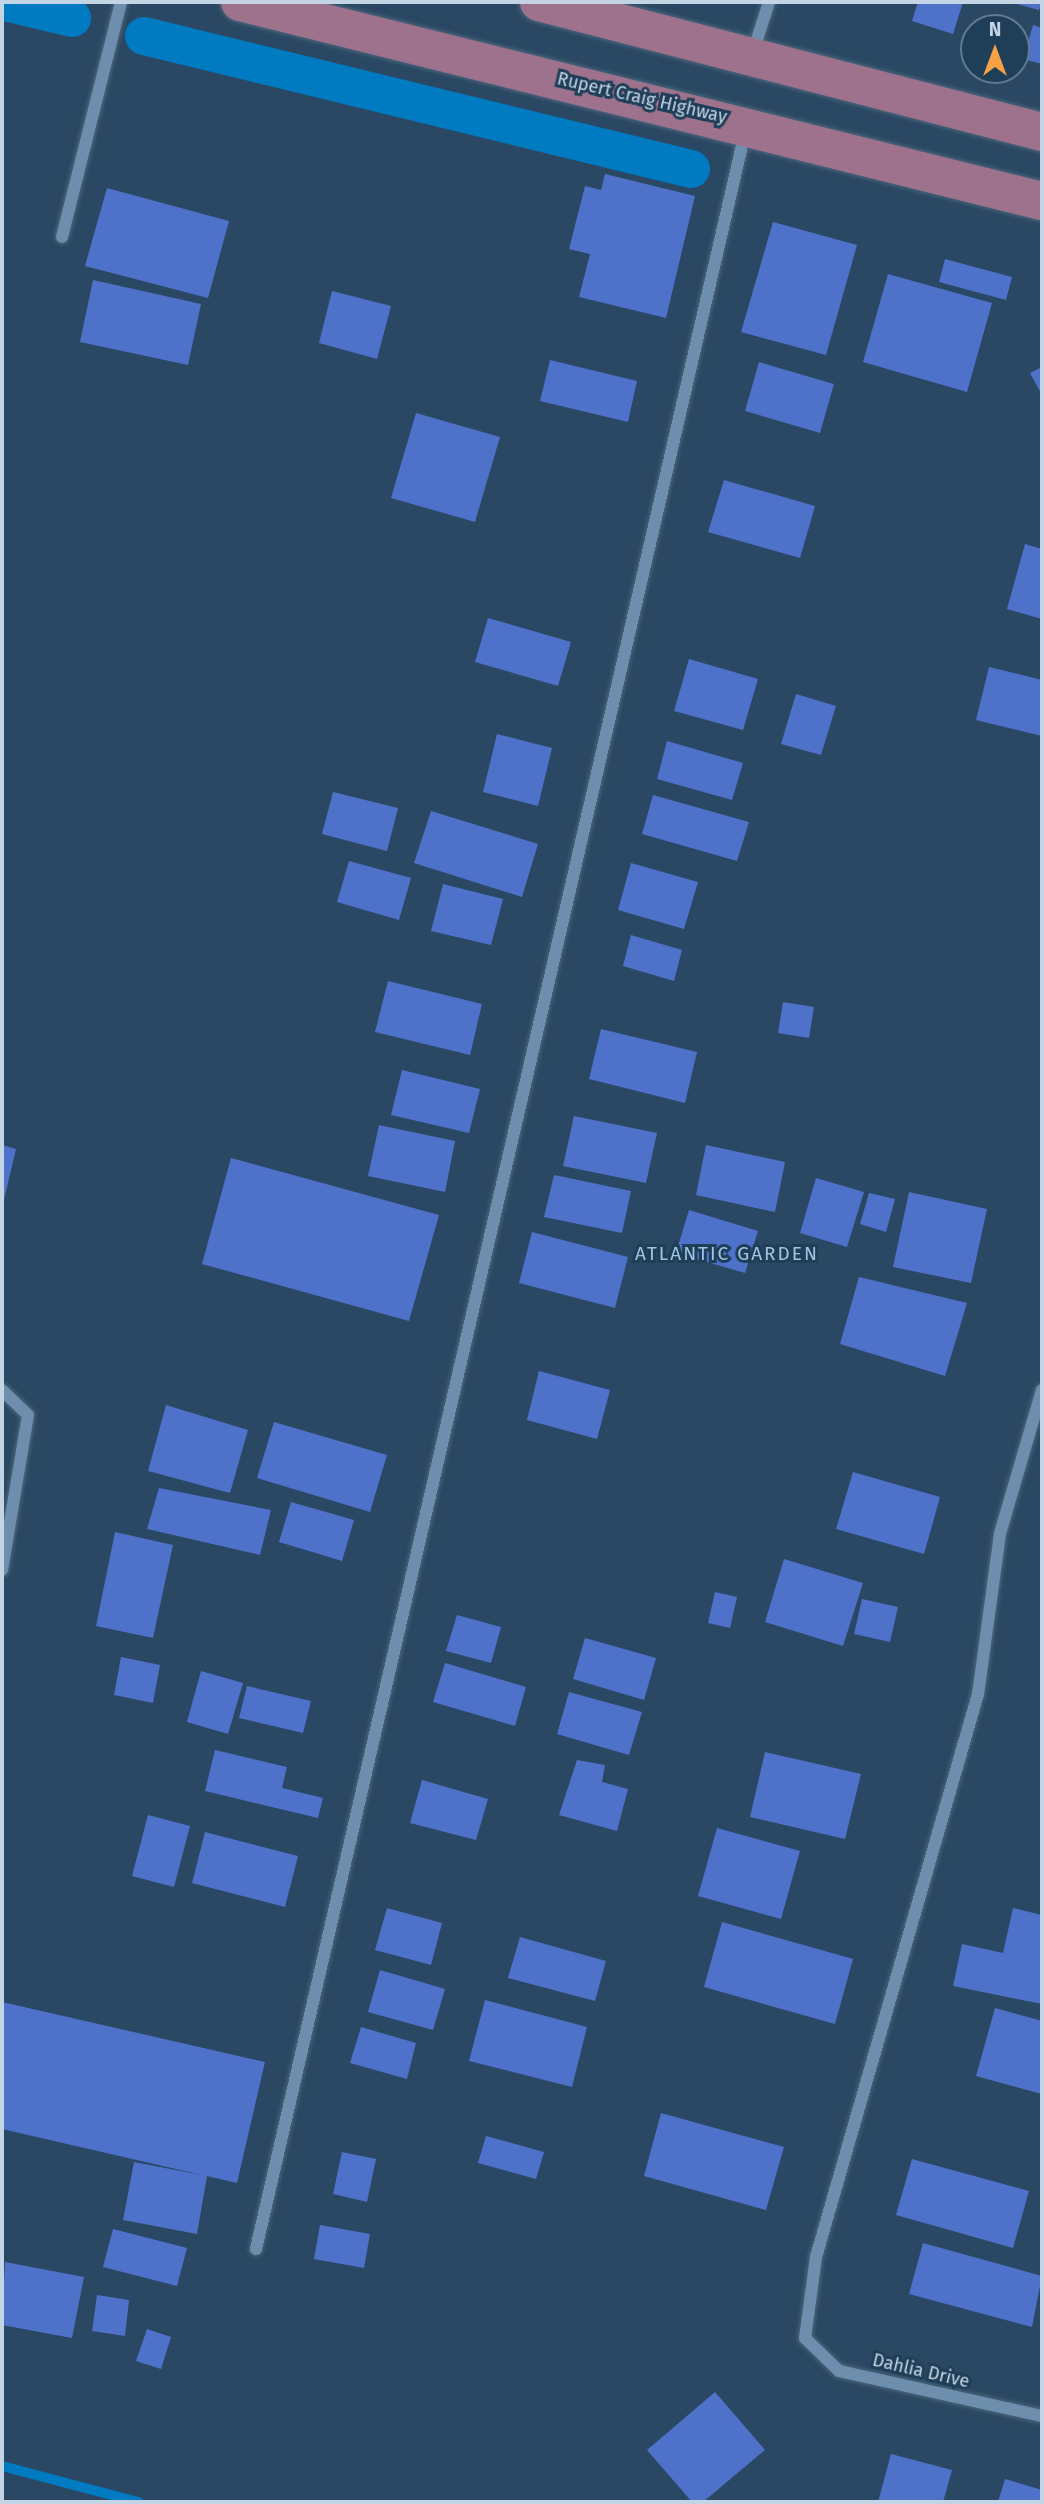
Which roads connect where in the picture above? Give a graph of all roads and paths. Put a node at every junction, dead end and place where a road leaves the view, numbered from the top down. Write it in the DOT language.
graph roads {
  1 [pos="121,2"];
  2 [pos="240,2"];
  3 [pos="539,2"];
  4 [pos="769,2"];
  5 [pos="752,56"];
  6 [pos="748,123"];
  7 [pos="1042,132"];
  8 [pos="1042,201"];
  9 [pos="62,237"];
  10 [pos="2,1390"];
  11 [pos="1042,1390"];
  12 [pos="2,1570"];
  13 [pos="256,2249"];
  14 [pos="1042,2416"];
  1 -- 9 [label="street"];
  2 -- 6 [label="main road, Rupert Craig Highway"];
  3 -- 5 [label="main road"];
  4 -- 5 [label="street"];
  5 -- 7 [label="main road"];
  6 -- 8 [label="main road, Rupert Craig Highway"];
  6 -- 13 [label="street"];
  10 -- 12 [label="street"];
  11 -- 14 [label="street, Dahlia Drive"];
}
